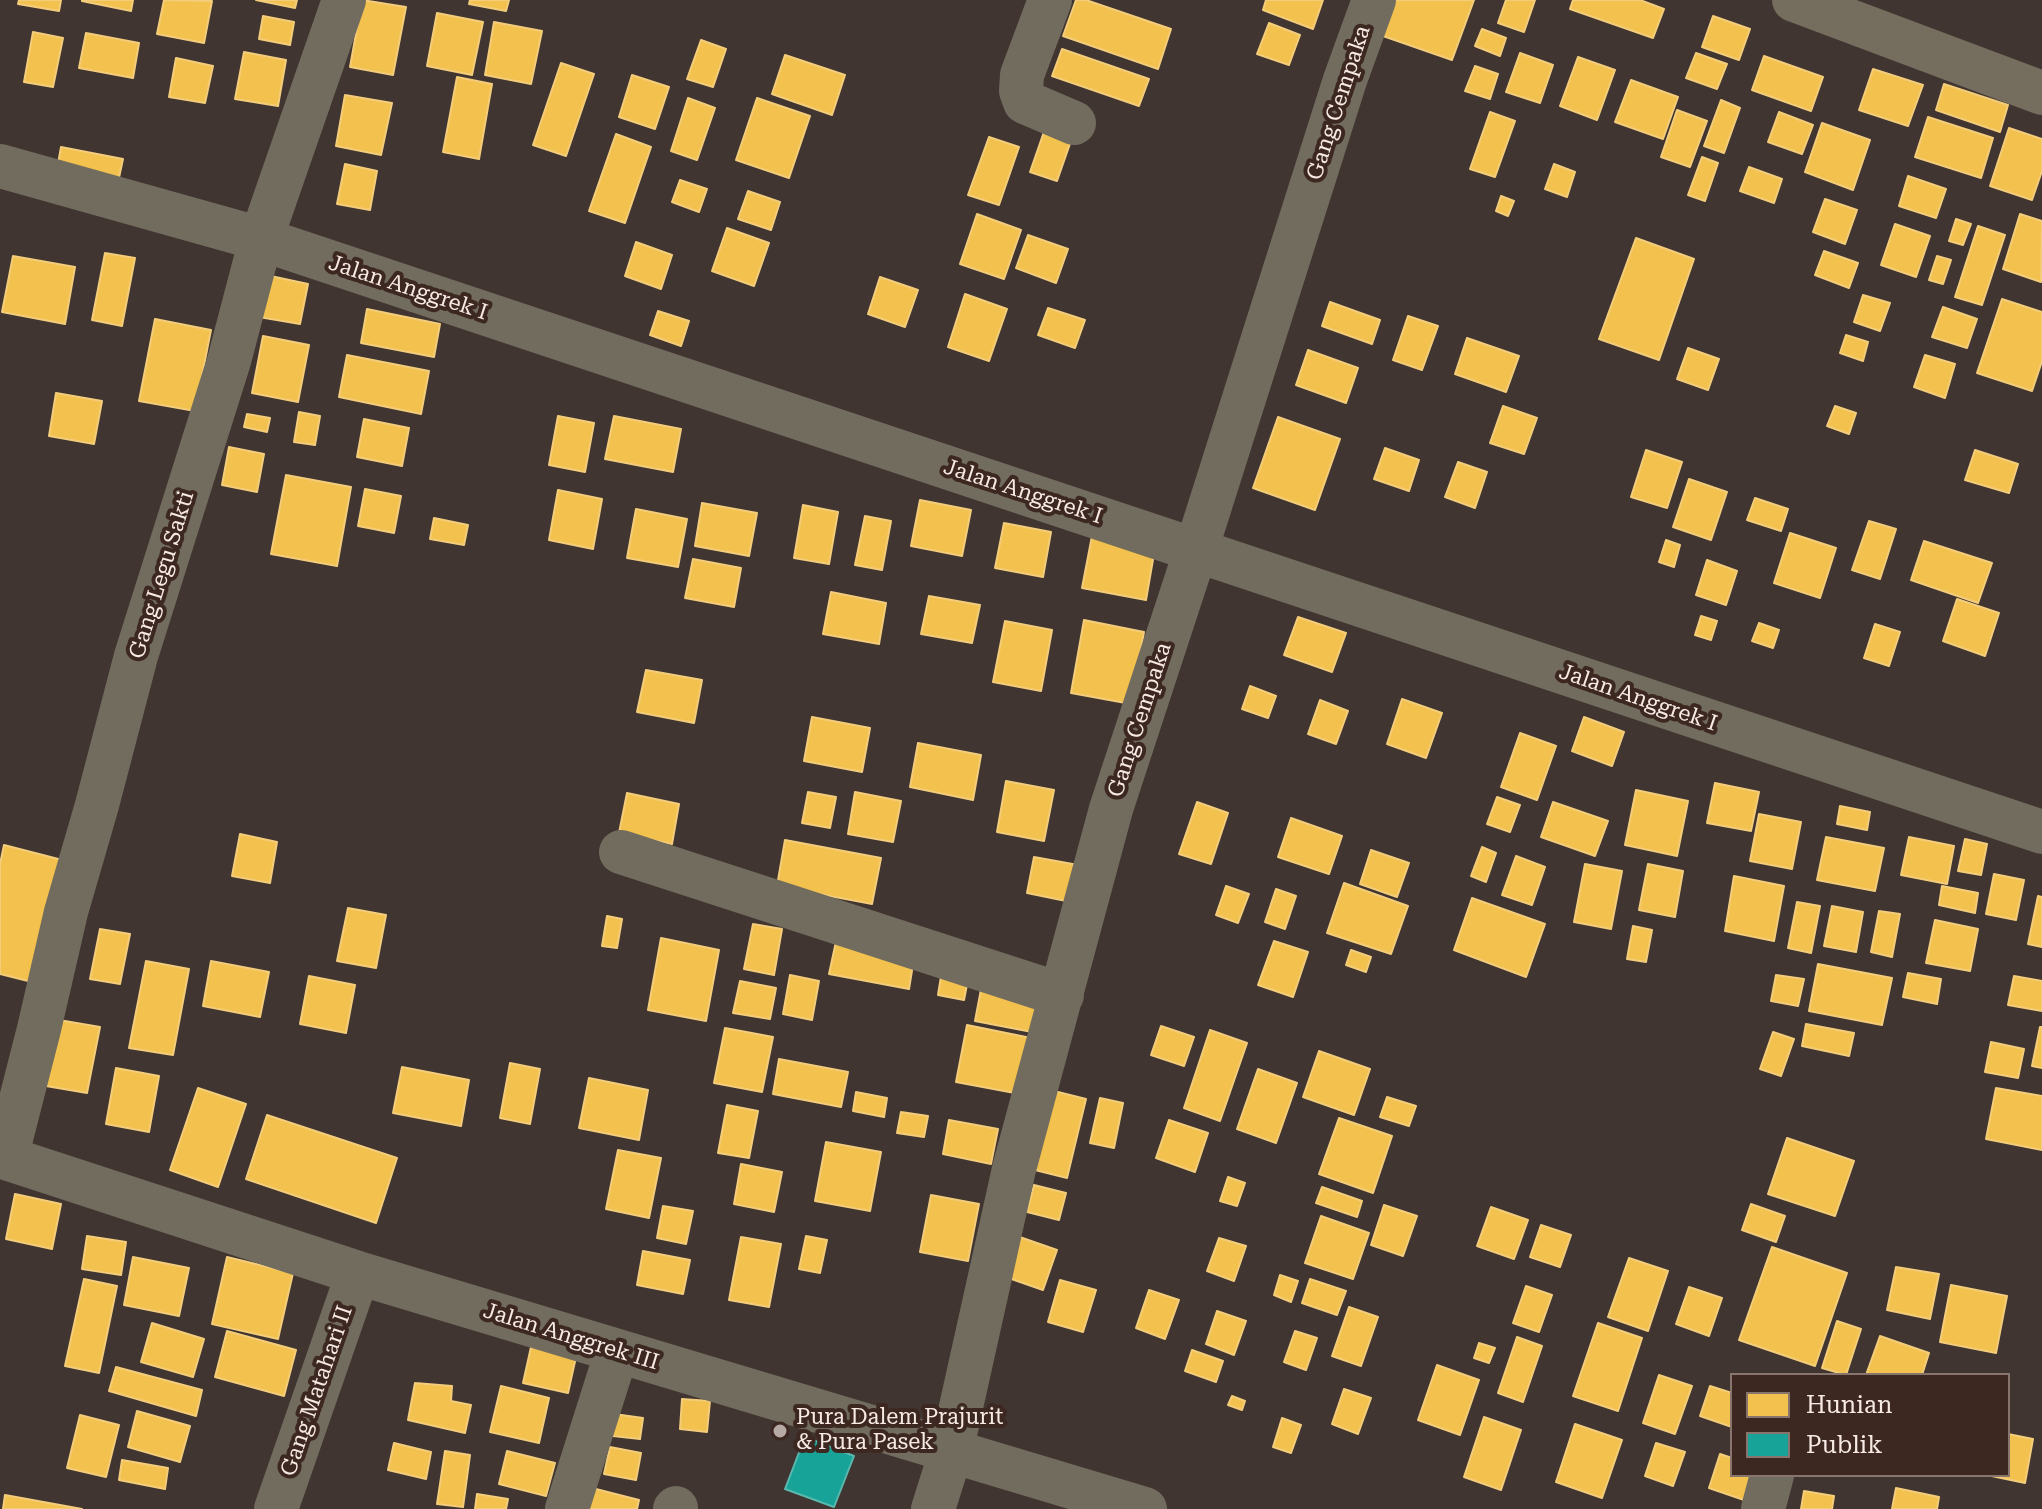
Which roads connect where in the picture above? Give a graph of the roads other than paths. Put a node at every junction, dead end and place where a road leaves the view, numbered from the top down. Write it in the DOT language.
graph roads {
  1 [pos="344,0"];
  2 [pos="1050,0"];
  3 [pos="1374,0"];
  4 [pos="1794,0"];
  5 [pos="1843,9"];
  6 [pos="2042,93"];
  7 [pos="1074,123"];
  8 [pos="0,166"];
  9 [pos="261,239"];
  10 [pos="1196,550"];
  11 [pos="2042,832"];
  12 [pos="621,852"];
  13 [pos="1062,995"];
  14 [pos="3,1157"];
  15 [pos="358,1273"];
  16 [pos="617,1351"];
  17 [pos="951,1452"];
  18 [pos="1771,1477"];
  19 [pos="276,1509"];
  20 [pos="567,1509"];
  21 [pos="933,1509"];
  22 [pos="1145,1509"];
  23 [pos="1763,1509"];
  1 -- 9 [label="street, Gang Legu Sakti"];
  2 -- 7 [label="street"];
  3 -- 10 [label="street, Gang Cempaka"];
  4 -- 5 [label="main road"];
  5 -- 6 [label="main road"];
  8 -- 9 [label="street, Jalan Anggrek I"];
  9 -- 10 [label="street, Jalan Anggrek I"];
  9 -- 14 [label="street, Gang Legu Sakti"];
  10 -- 11 [label="street, Jalan Anggrek I"];
  10 -- 13 [label="street, Gang Cempaka"];
  12 -- 13 [label="street"];
  13 -- 17 [label="street, Gang Cempaka"];
  14 -- 15 [label="street, Jalan Anggrek III"];
  15 -- 16 [label="street, Jalan Anggrek III"];
  15 -- 19 [label="street, Gang Matahari II"];
  16 -- 17 [label="street, Jalan Anggrek III"];
  16 -- 20 [label="street"];
  17 -- 21 [label="street, Gang Cempaka"];
  17 -- 22 [label="street, Jalan Anggrek III"];
  18 -- 23 [label="street"];
}
